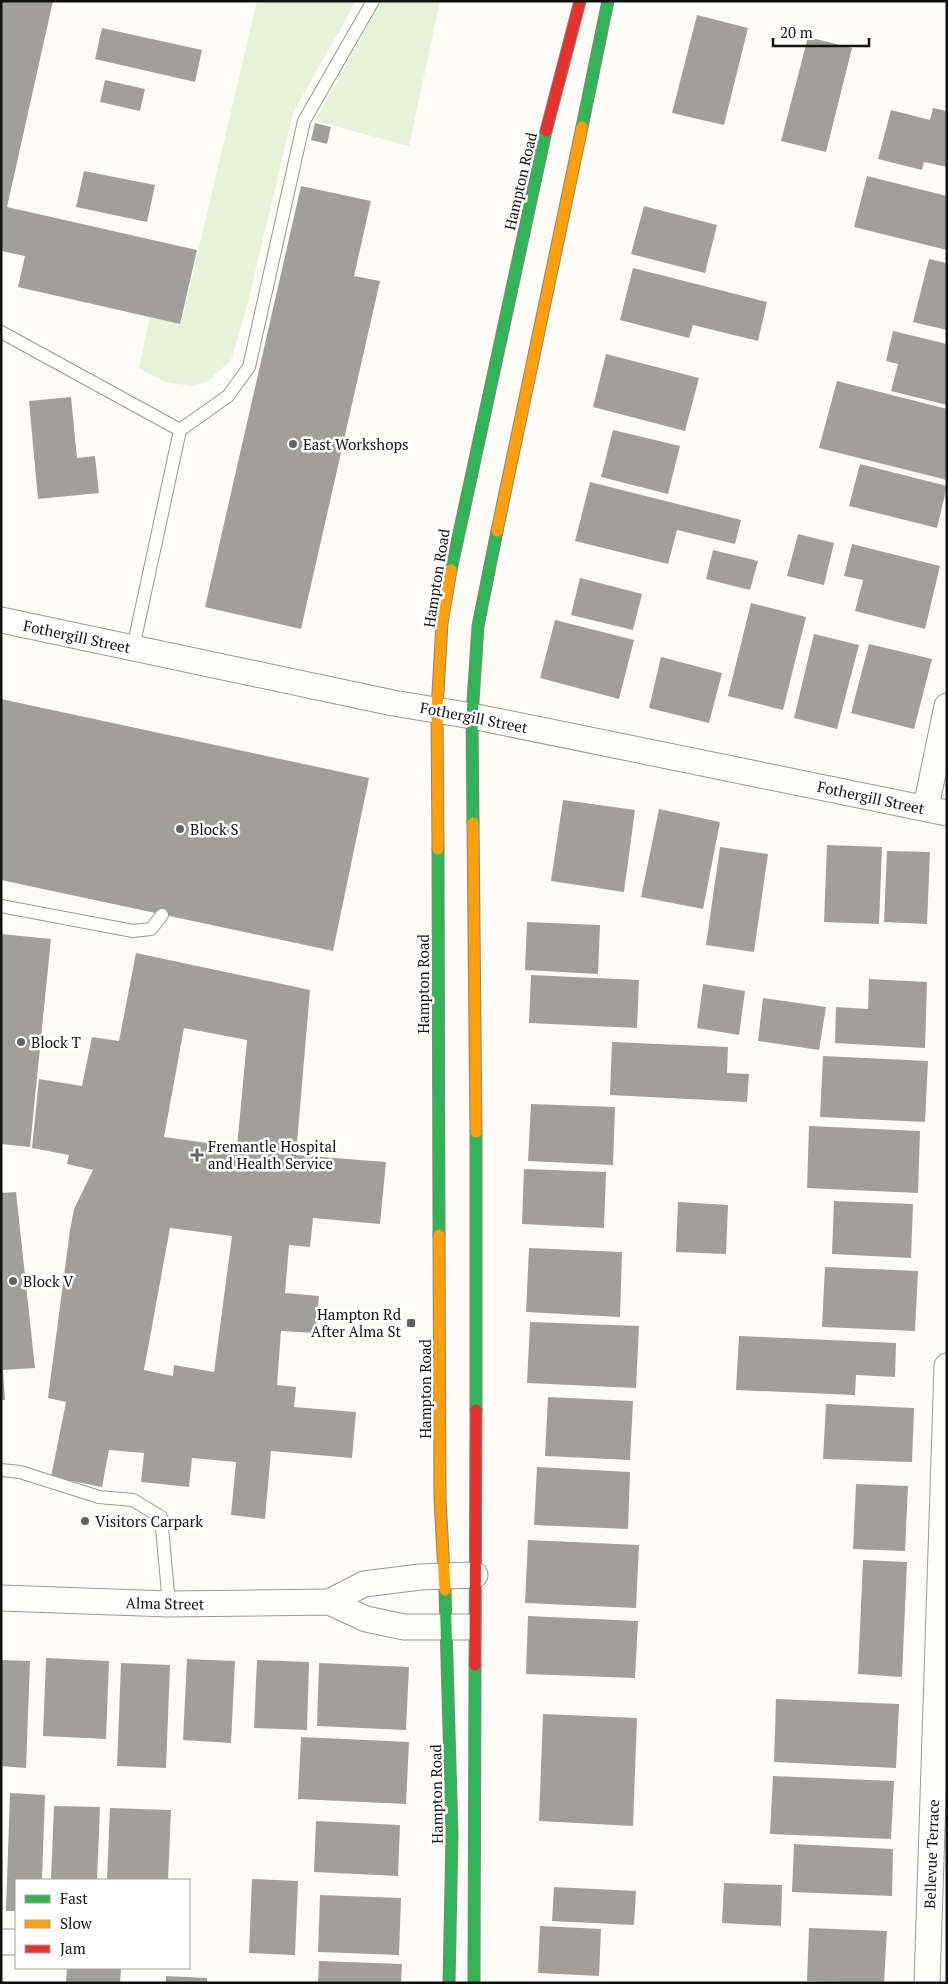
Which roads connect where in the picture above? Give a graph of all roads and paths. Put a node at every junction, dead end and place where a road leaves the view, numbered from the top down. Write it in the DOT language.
graph roads {
  1 [pos="373,1"];
  2 [pos="580,1"];
  3 [pos="608,1"];
  4 [pos="1,332"];
  5 [pos="180,430"];
  6 [pos="1,620"];
  7 [pos="133,648"];
  8 [pos="947,706"];
  9 [pos="438,710"];
  10 [pos="472,716"];
  11 [pos="936,810"];
  12 [pos="1,906"];
  13 [pos="162,915"];
  14 [pos="947,1366"];
  15 [pos="1,1470"];
  16 [pos="475,1575"];
  17 [pos="443,1576"];
  18 [pos="1,1598"];
  19 [pos="329,1602"];
  20 [pos="168,1604"];
  21 [pos="446,1627"];
  22 [pos="476,1628"];
  23 [pos="1,1942"];
  24 [pos="15,1942"];
  25 [pos="450,1983"];
  26 [pos="474,1983"];
  27 [pos="927,1983"];
  1 -- 5 [label="lane"];
  2 -- 9 [label="main road, Hampton Road"];
  3 -- 10 [label="main road"];
  4 -- 5 [label="lane"];
  5 -- 7 [label="lane"];
  6 -- 7 [label="street, Fothergill Street"];
  7 -- 9 [label="street, Fothergill Street"];
  8 -- 11 [label="street"];
  9 -- 10 [label="street, Fothergill Street"];
  9 -- 17 [label="main road, Hampton Road"];
  10 -- 11 [label="street, Fothergill Street"];
  10 -- 16 [label="main road"];
  12 -- 13 [label="lane"];
  14 -- 27 [label="street, Bellevue Terrace"];
  15 -- 20 [label="lane"];
  16 -- 17 [label="street, Alma Street"];
  16 -- 22 [label="main road"];
  17 -- 19 [label="street, Alma Street"];
  17 -- 21 [label="main road, Hampton Road"];
  18 -- 20 [label="street, Alma Street"];
  19 -- 20 [label="street, Alma Street"];
  19 -- 21 [label="street, Alma Street"];
  21 -- 22 [label="street, Alma Street"];
  21 -- 25 [label="main road, Hampton Road"];
  22 -- 26 [label="main road"];
  23 -- 24 [label="street"];
}
